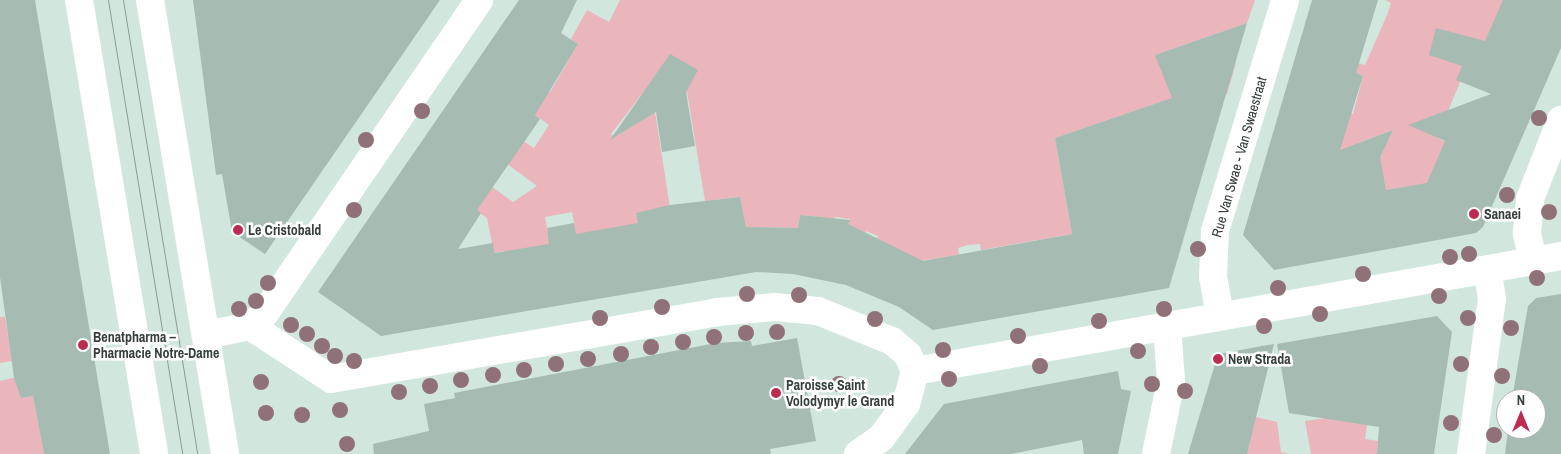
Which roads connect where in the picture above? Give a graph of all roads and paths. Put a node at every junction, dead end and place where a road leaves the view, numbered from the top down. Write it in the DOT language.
graph roads {
  1 [pos="80,0"];
  2 [pos="150,0"];
  3 [pos="479,0"];
  4 [pos="1285,0"];
  5 [pos="1561,120"];
  6 [pos="1561,256"];
  7 [pos="1533,260"];
  8 [pos="1487,269"];
  9 [pos="1220,316"];
  10 [pos="1167,325"];
  11 [pos="250,326"];
  12 [pos="206,335"];
  13 [pos="915,371"];
  14 [pos="154,454"];
  15 [pos="225,454"];
  16 [pos="858,454"];
  17 [pos="1156,454"];
  18 [pos="1472,454"];
  1 -- 14 [label="street"];
  2 -- 12 [label="street"];
  3 -- 11 [label="street"];
  4 -- 9 [label="street, Rue Van Swae - Van Swaestraat"];
  5 -- 7 [label="street"];
  6 -- 7 [label="street"];
  7 -- 8 [label="street"];
  8 -- 9 [label="street"];
  8 -- 18 [label="street"];
  9 -- 10 [label="street"];
  10 -- 13 [label="street"];
  10 -- 17 [label="street"];
  11 -- 12 [label="street"];
  11 -- 13 [label="street"];
  12 -- 15 [label="street"];
  13 -- 16 [label="street"];
}
